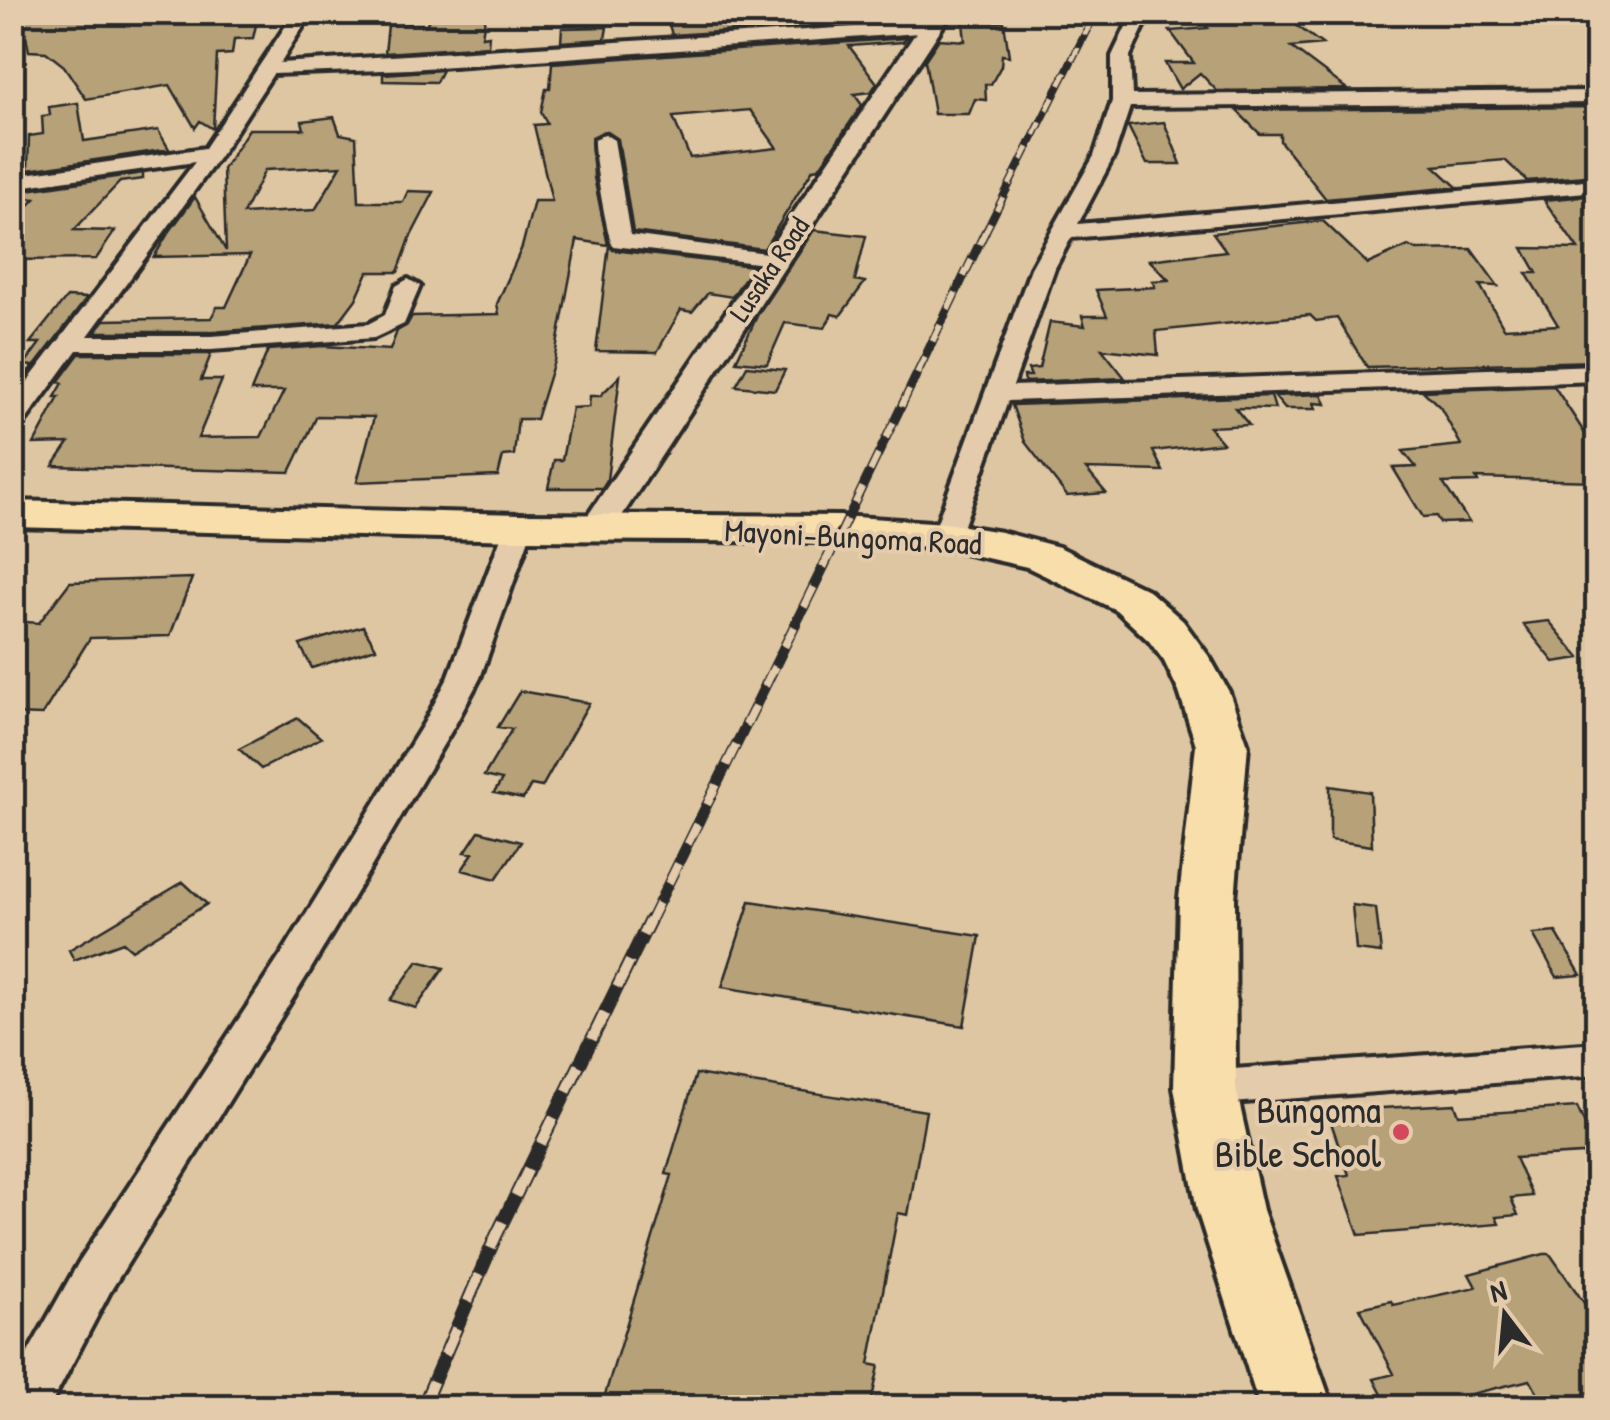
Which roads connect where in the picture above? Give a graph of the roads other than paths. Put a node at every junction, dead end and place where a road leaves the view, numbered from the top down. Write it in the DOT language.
graph roads {
  1 [pos="304,12"];
  2 [pos="1142,12"];
  3 [pos="936,20"];
  4 [pos="264,69"];
  5 [pos="1598,98"];
  6 [pos="1122,101"];
  7 [pos="604,140"];
  8 [pos="212,154"];
  9 [pos="14,178"];
  10 [pos="1598,184"];
  11 [pos="1062,232"];
  12 [pos="774,261"];
  13 [pos="408,286"];
  14 [pos="73,343"];
  15 [pos="1598,373"];
  16 [pos="995,394"];
  17 [pos="12,422"];
  18 [pos="12,514"];
  19 [pos="518,526"];
  20 [pos="598,527"];
  21 [pos="946,536"];
  22 [pos="1598,1059"];
  23 [pos="1205,1088"];
  24 [pos="23,1408"];
  25 [pos="1298,1408"];
  1 -- 4 [label="street"];
  2 -- 6 [label="street"];
  3 -- 4 [label="street"];
  3 -- 12 [label="street, Lusaka Road"];
  4 -- 8 [label="street"];
  5 -- 6 [label="street"];
  6 -- 11 [label="street"];
  7 -- 12 [label="street"];
  8 -- 9 [label="street"];
  8 -- 14 [label="street"];
  10 -- 11 [label="street"];
  11 -- 16 [label="street"];
  12 -- 20 [label="street, Lusaka Road"];
  13 -- 14 [label="street"];
  14 -- 17 [label="street"];
  15 -- 16 [label="street"];
  16 -- 21 [label="street"];
  18 -- 19 [label="main road, Mayoni-Bungoma Road"];
  19 -- 20 [label="main road, Mayoni-Bungoma Road"];
  19 -- 24 [label="street"];
  20 -- 21 [label="main road, Mayoni-Bungoma Road"];
  21 -- 23 [label="main road, Mayoni-Bungoma Road"];
  22 -- 23 [label="street"];
  23 -- 25 [label="main road, Mayoni-Bungoma Road"];
}
